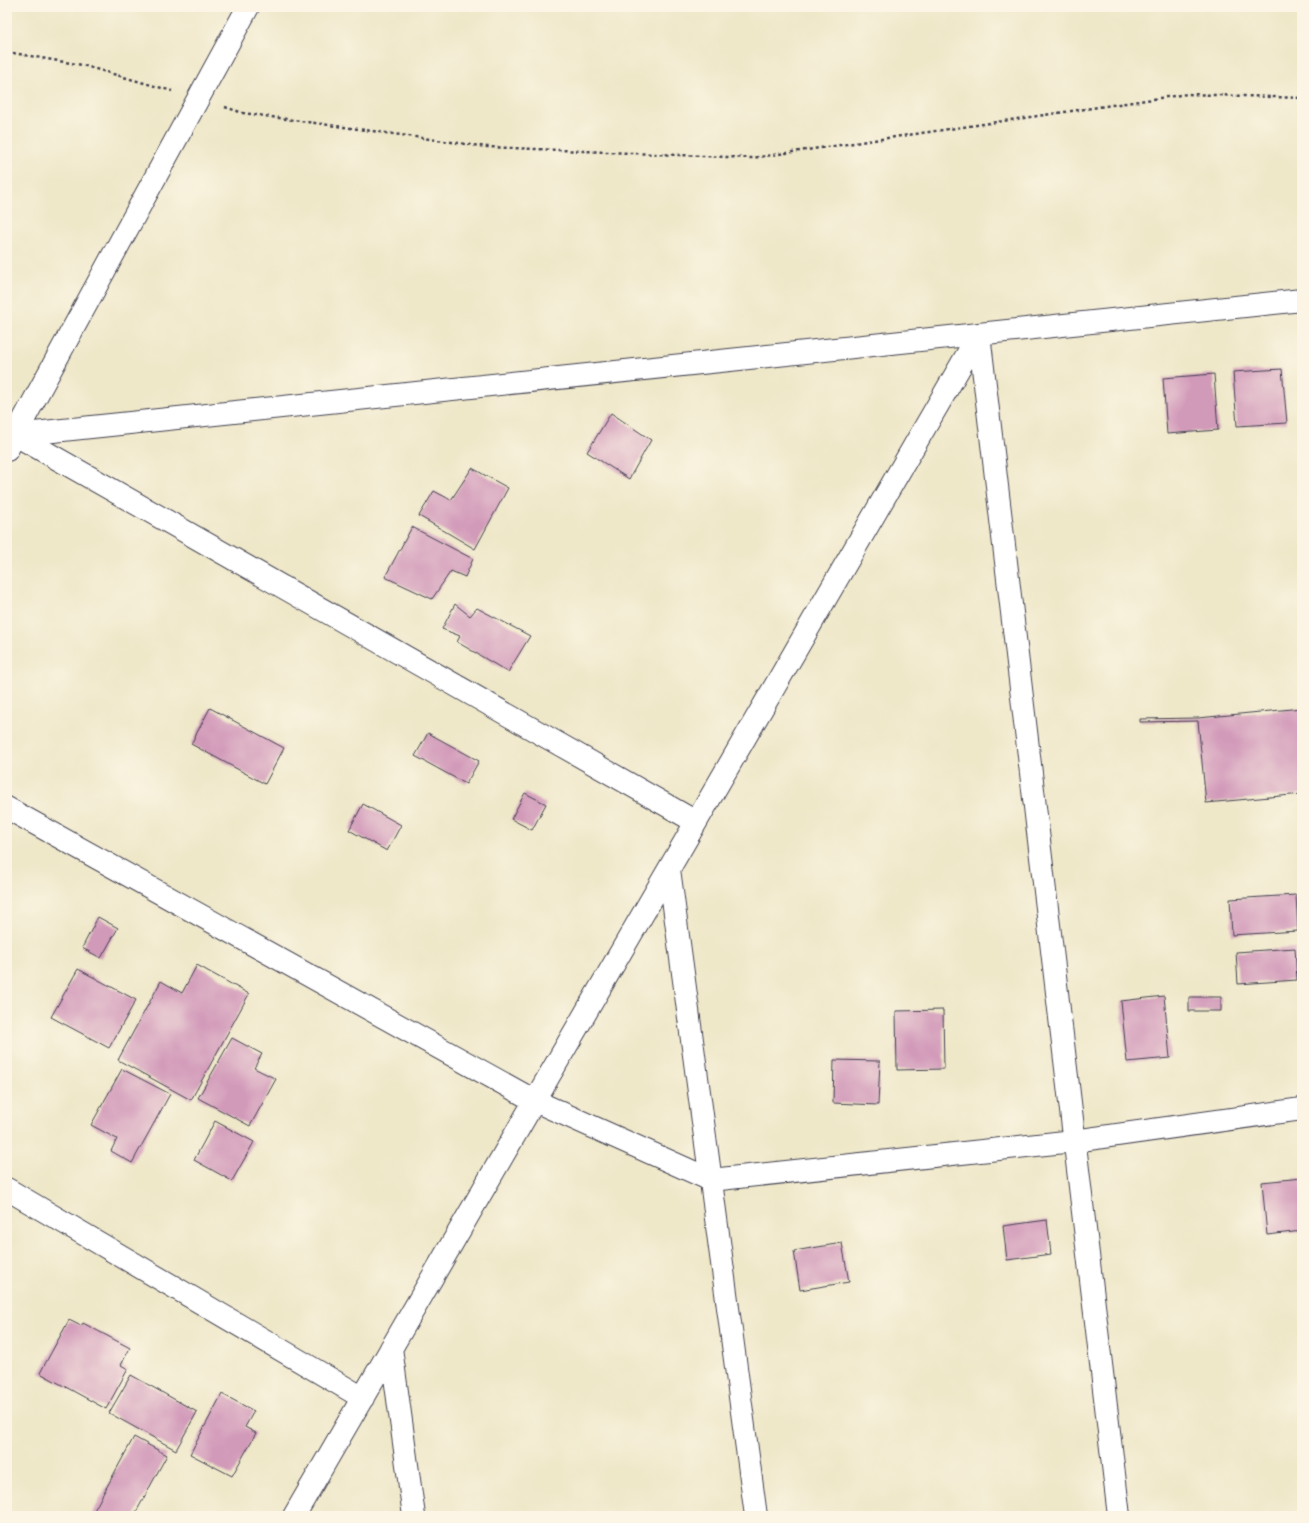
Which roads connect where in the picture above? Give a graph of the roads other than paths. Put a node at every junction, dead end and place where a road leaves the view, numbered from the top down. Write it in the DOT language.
graph roads {
  1 [pos="248,7"];
  2 [pos="1302,300"];
  3 [pos="979,334"];
  4 [pos="10,439"];
  5 [pos="7,808"];
  6 [pos="696,822"];
  7 [pos="669,869"];
  8 [pos="535,1101"];
  9 [pos="1302,1109"];
  10 [pos="1074,1141"];
  11 [pos="711,1180"];
  12 [pos="7,1189"];
  13 [pos="391,1348"];
  14 [pos="363,1398"];
  15 [pos="294,1516"];
  16 [pos="414,1516"];
  17 [pos="756,1516"];
  18 [pos="1119,1516"];
  1 -- 4 [label="street"];
  2 -- 3 [label="street"];
  3 -- 4 [label="street"];
  3 -- 6 [label="street"];
  3 -- 10 [label="street"];
  4 -- 6 [label="street"];
  5 -- 8 [label="street"];
  6 -- 7 [label="street"];
  7 -- 8 [label="street"];
  7 -- 11 [label="street"];
  8 -- 11 [label="street"];
  8 -- 13 [label="street"];
  9 -- 10 [label="street"];
  10 -- 11 [label="street"];
  10 -- 18 [label="street"];
  11 -- 17 [label="street"];
  12 -- 14 [label="street"];
  13 -- 14 [label="street"];
  13 -- 16 [label="street"];
  14 -- 15 [label="street"];
}
